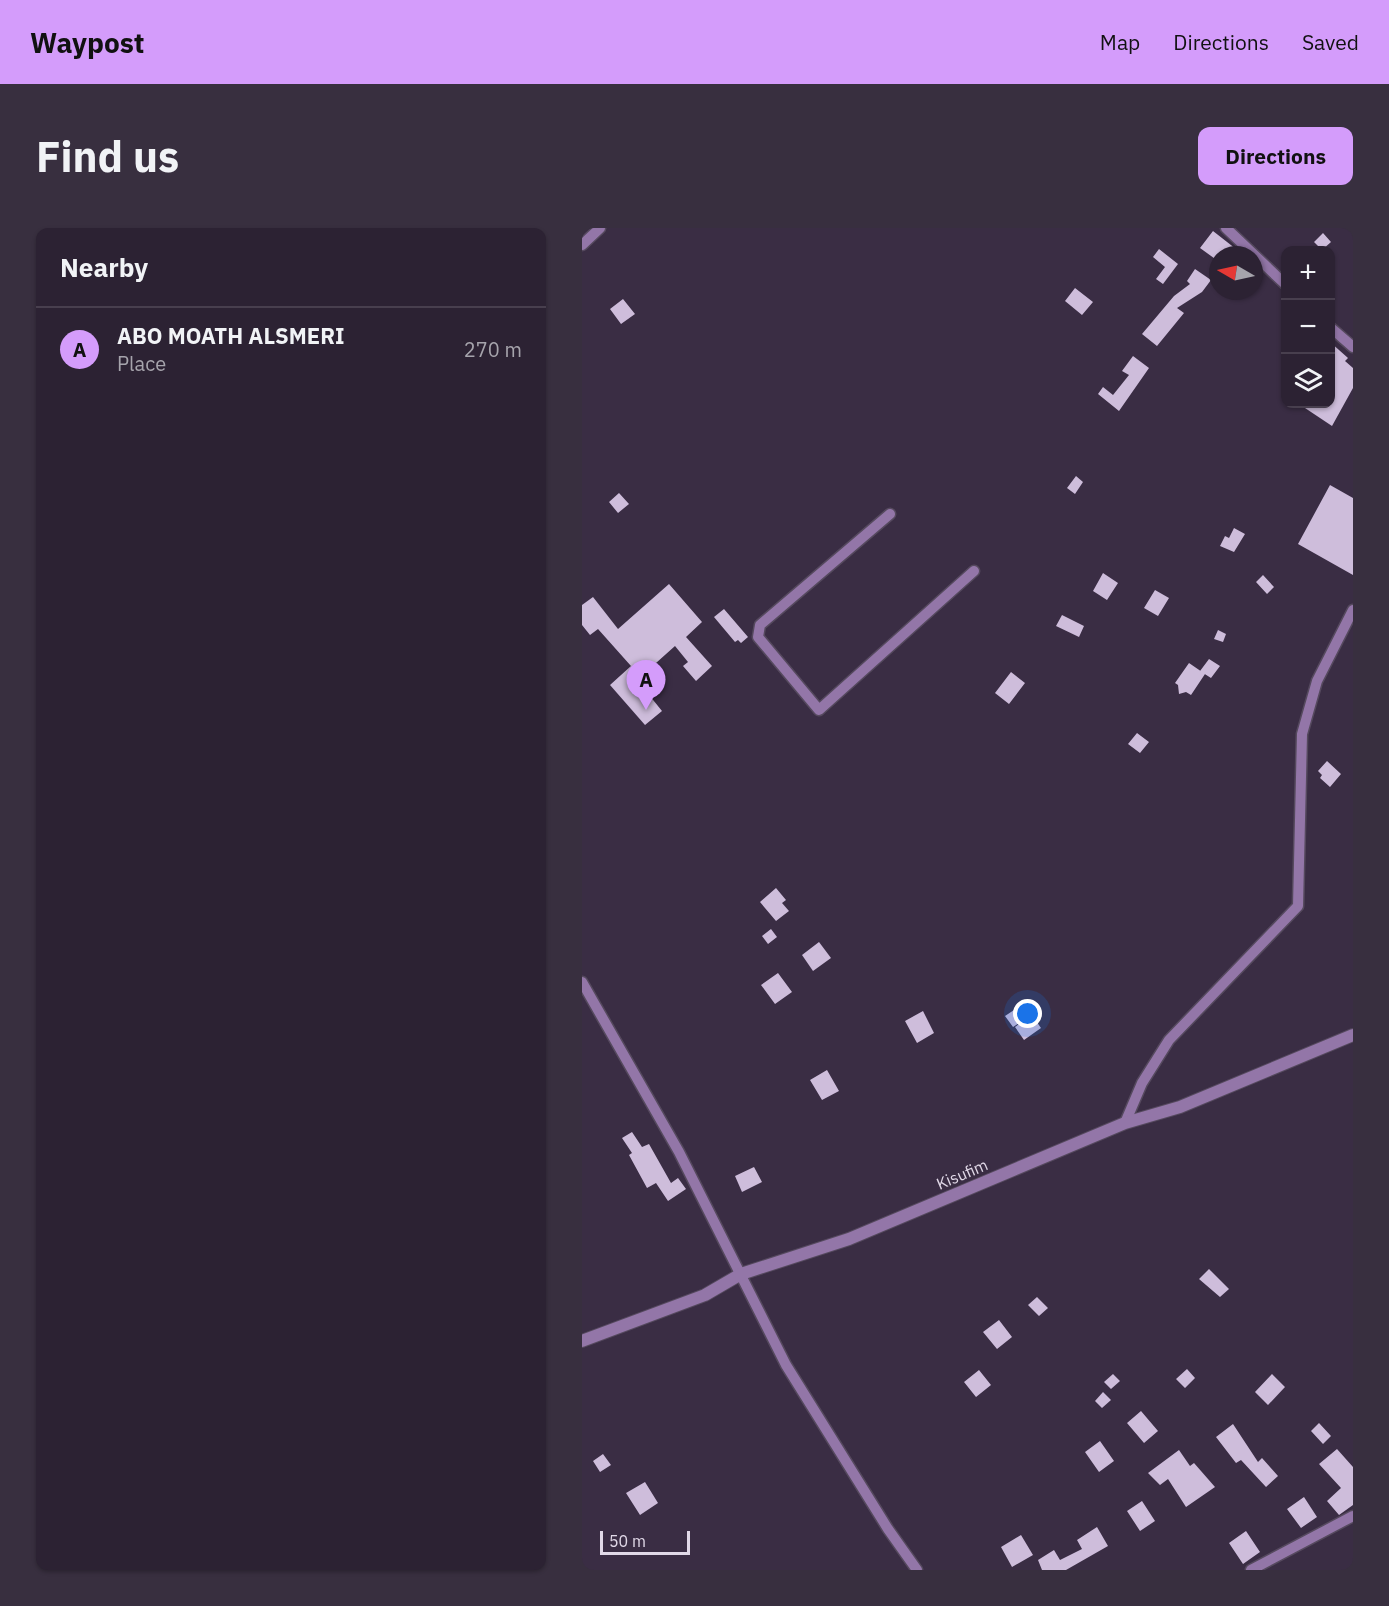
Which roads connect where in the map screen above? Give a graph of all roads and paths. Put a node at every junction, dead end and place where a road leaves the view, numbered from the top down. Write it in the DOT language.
graph roads {
  1 [pos="600,228"];
  2 [pos="1226,228"];
  3 [pos="582,245"];
  4 [pos="1281,280"];
  5 [pos="1335,331"];
  6 [pos="1353,347"];
  7 [pos="890,514"];
  8 [pos="974,571"];
  9 [pos="1353,610"];
  10 [pos="582,982"];
  11 [pos="1353,1035"];
  12 [pos="1125,1123"];
  13 [pos="741,1274"];
  14 [pos="582,1341"];
  15 [pos="1353,1516"];
  16 [pos="917,1570"];
  17 [pos="1251,1570"];
  1 -- 3 [label="street"];
  2 -- 4 [label="street"];
  5 -- 6 [label="street"];
  7 -- 8 [label="street"];
  9 -- 12 [label="street"];
  10 -- 13 [label="street"];
  11 -- 12 [label="street, Kisufim"];
  12 -- 13 [label="street, Kisufim"];
  13 -- 14 [label="street, Kisufim"];
  13 -- 16 [label="street"];
  15 -- 17 [label="street"];
}
